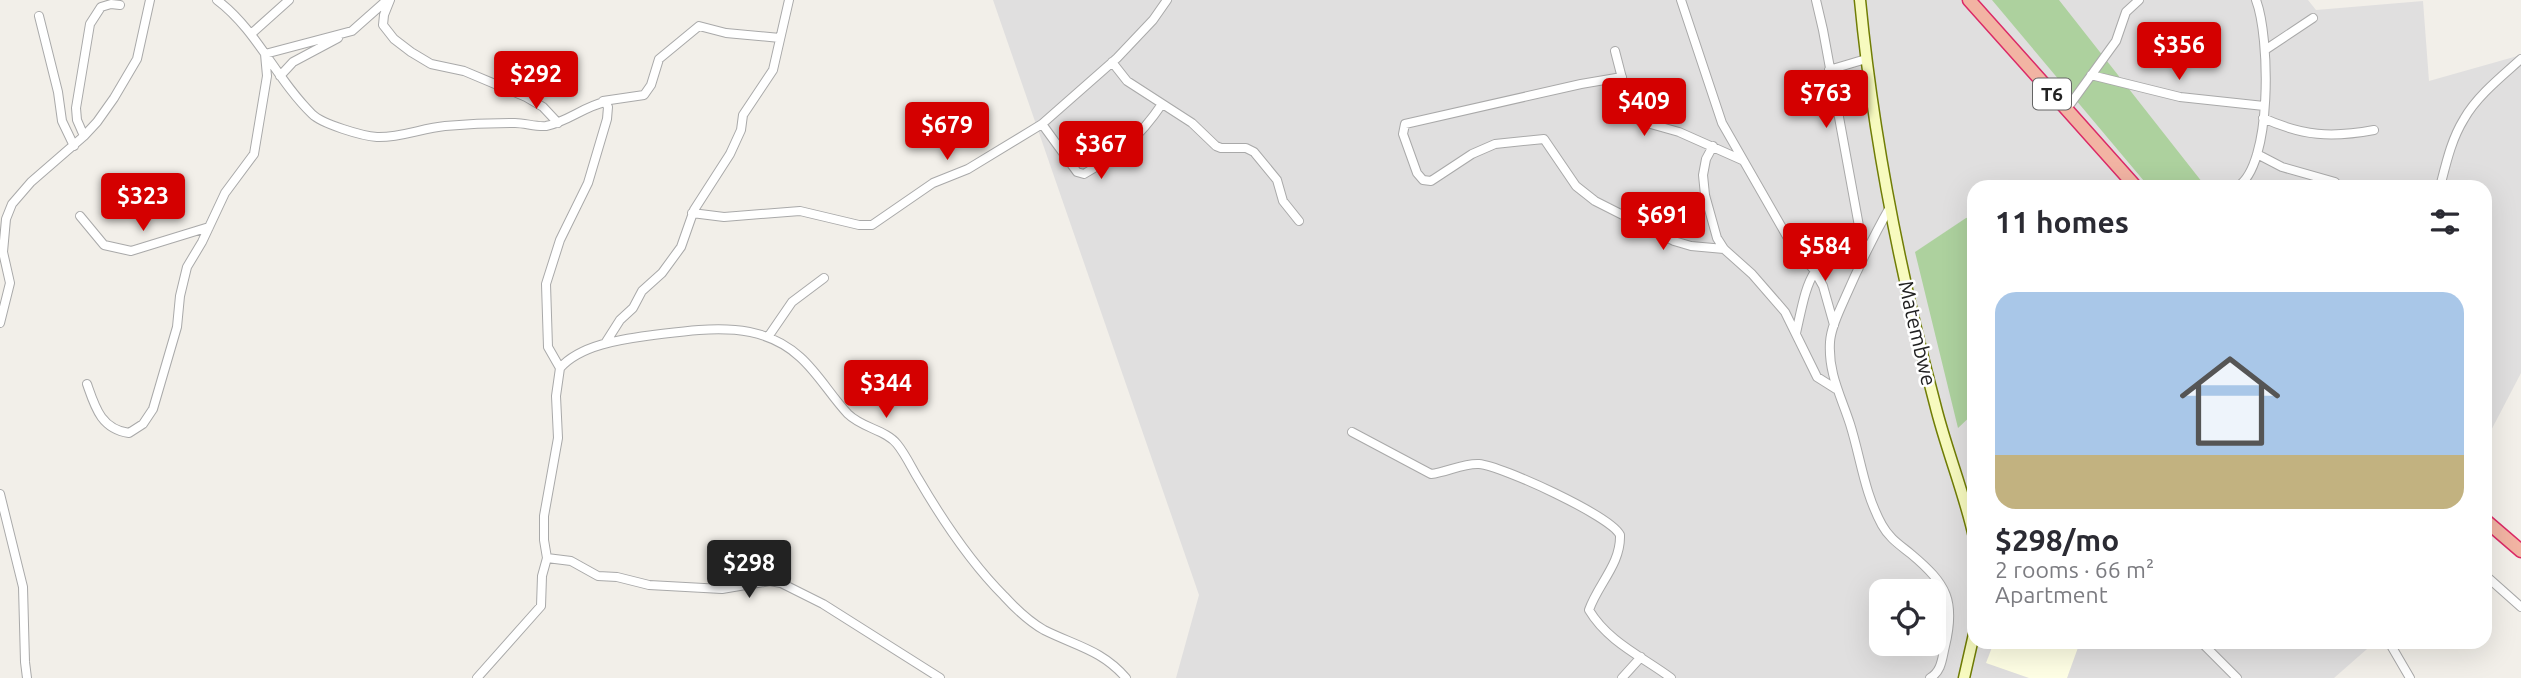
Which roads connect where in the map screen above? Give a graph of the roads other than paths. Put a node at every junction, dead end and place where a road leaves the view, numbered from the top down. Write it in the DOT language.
graph roads {
  1 [pos="150,0"];
  2 [pos="217,0"];
  3 [pos="289,0"];
  4 [pos="388,0"];
  5 [pos="789,0"];
  6 [pos="1167,0"];
  7 [pos="1681,0"];
  8 [pos="1816,0"];
  9 [pos="1860,0"];
  10 [pos="1969,0"];
  11 [pos="2139,0"];
  12 [pos="2256,0"];
  13 [pos="120,5"];
  14 [pos="38,16"];
  15 [pos="2313,18"];
  16 [pos="352,31"];
  17 [pos="251,34"];
  18 [pos="780,38"];
  19 [pos="2265,50"];
  20 [pos="1615,51"];
  21 [pos="265,54"];
  22 [pos="1866,59"];
  23 [pos="2521,59"];
  24 [pos="1112,62"];
  25 [pos="1829,70"];
  26 [pos="2091,75"];
  27 [pos="280,76"];
  28 [pos="1622,77"];
  29 [pos="603,102"];
  30 [pos="1161,104"];
  31 [pos="2264,106"];
  32 [pos="2066,110"];
  33 [pos="2263,118"];
  34 [pos="558,123"];
  35 [pos="1042,124"];
  36 [pos="2374,130"];
  37 [pos="83,136"];
  38 [pos="74,146"];
  39 [pos="1713,146"];
  40 [pos="2257,153"];
  41 [pos="1742,160"];
  42 [pos="2130,180"];
  43 [pos="2245,180"];
  44 [pos="2328,180"];
  45 [pos="2442,180"];
  46 [pos="1891,206"];
  47 [pos="692,214"];
  48 [pos="80,216"];
  49 [pos="1299,221"];
  50 [pos="209,227"];
  51 [pos="1860,236"];
  52 [pos="1724,248"];
  53 [pos="1866,249"];
  54 [pos="1814,270"];
  55 [pos="824,278"];
  56 [pos="4,289"];
  57 [pos="0,323"];
  58 [pos="1834,325"];
  59 [pos="1797,333"];
  60 [pos="768,337"];
  61 [pos="606,342"];
  62 [pos="560,368"];
  63 [pos="87,384"];
  64 [pos="1836,389"];
  65 [pos="1352,432"];
  66 [pos="0,494"];
  67 [pos="1967,512"];
  68 [pos="2492,526"];
  69 [pos="2521,551"];
  70 [pos="547,558"];
  71 [pos="2492,581"];
  72 [pos="2521,607"];
  73 [pos="1971,649"];
  74 [pos="2208,649"];
  75 [pos="2393,649"];
  76 [pos="1641,657"];
  77 [pos="27,678"];
  78 [pos="477,678"];
  79 [pos="940,678"];
  80 [pos="1126,678"];
  81 [pos="1622,678"];
  82 [pos="1671,678"];
  83 [pos="1930,678"];
  84 [pos="1964,678"];
  85 [pos="2237,678"];
  86 [pos="2410,678"];
  1 -- 37 [label="street"];
  2 -- 17 [label="street"];
  3 -- 17 [label="street"];
  4 -- 16 [label="street"];
  4 -- 34 [label="street"];
  5 -- 18 [label="street"];
  6 -- 24 [label="street"];
  7 -- 41 [label="street"];
  8 -- 25 [label="street"];
  9 -- 22 [label="main road, Matembwe"];
  10 -- 32 [label="highway, T6"];
  11 -- 26 [label="street"];
  12 -- 19 [label="street"];
  13 -- 37 [label="street"];
  14 -- 38 [label="street"];
  15 -- 19 [label="street"];
  16 -- 21 [label="street"];
  16 -- 27 [label="street"];
  17 -- 21 [label="street"];
  18 -- 29 [label="street"];
  18 -- 47 [label="street"];
  19 -- 31 [label="street"];
  20 -- 28 [label="street"];
  21 -- 27 [label="street"];
  21 -- 50 [label="street"];
  22 -- 25 [label="street"];
  22 -- 46 [label="main road, Matembwe"];
  23 -- 45 [label="street"];
  24 -- 30 [label="street"];
  24 -- 35 [label="street"];
  25 -- 51 [label="street"];
  26 -- 31 [label="street"];
  26 -- 32 [label="street"];
  27 -- 34 [label="street"];
  28 -- 39 [label="street"];
  28 -- 52 [label="street"];
  29 -- 34 [label="street"];
  29 -- 62 [label="street"];
  30 -- 35 [label="street"];
  30 -- 49 [label="street"];
  31 -- 33 [label="street"];
  32 -- 42 [label="highway, T6"];
  33 -- 36 [label="street"];
  33 -- 40 [label="street"];
  35 -- 47 [label="street"];
  37 -- 38 [label="street"];
  38 -- 56 [label="street"];
  39 -- 41 [label="street"];
  39 -- 52 [label="street"];
  40 -- 43 [label="street"];
  40 -- 44 [label="street"];
  41 -- 54 [label="street"];
  46 -- 53 [label="street"];
  46 -- 67 [label="main road, Matembwe"];
  47 -- 61 [label="street"];
  48 -- 50 [label="street"];
  50 -- 63 [label="street"];
  51 -- 53 [label="street"];
  51 -- 54 [label="street"];
  52 -- 59 [label="street"];
  53 -- 58 [label="street"];
  54 -- 58 [label="street"];
  54 -- 59 [label="street"];
  55 -- 60 [label="street"];
  56 -- 57 [label="street"];
  58 -- 64 [label="street"];
  59 -- 64 [label="street"];
  60 -- 61 [label="street"];
  60 -- 80 [label="street"];
  61 -- 62 [label="street"];
  62 -- 70 [label="street"];
  64 -- 83 [label="street"];
  65 -- 76 [label="street"];
  66 -- 77 [label="street"];
  68 -- 69 [label="highway"];
  70 -- 78 [label="street"];
  70 -- 79 [label="street"];
  71 -- 72 [label="street"];
  73 -- 84 [label="main road"];
  74 -- 85 [label="street"];
  75 -- 86 [label="street"];
  76 -- 81 [label="street"];
  76 -- 82 [label="street"];
}
